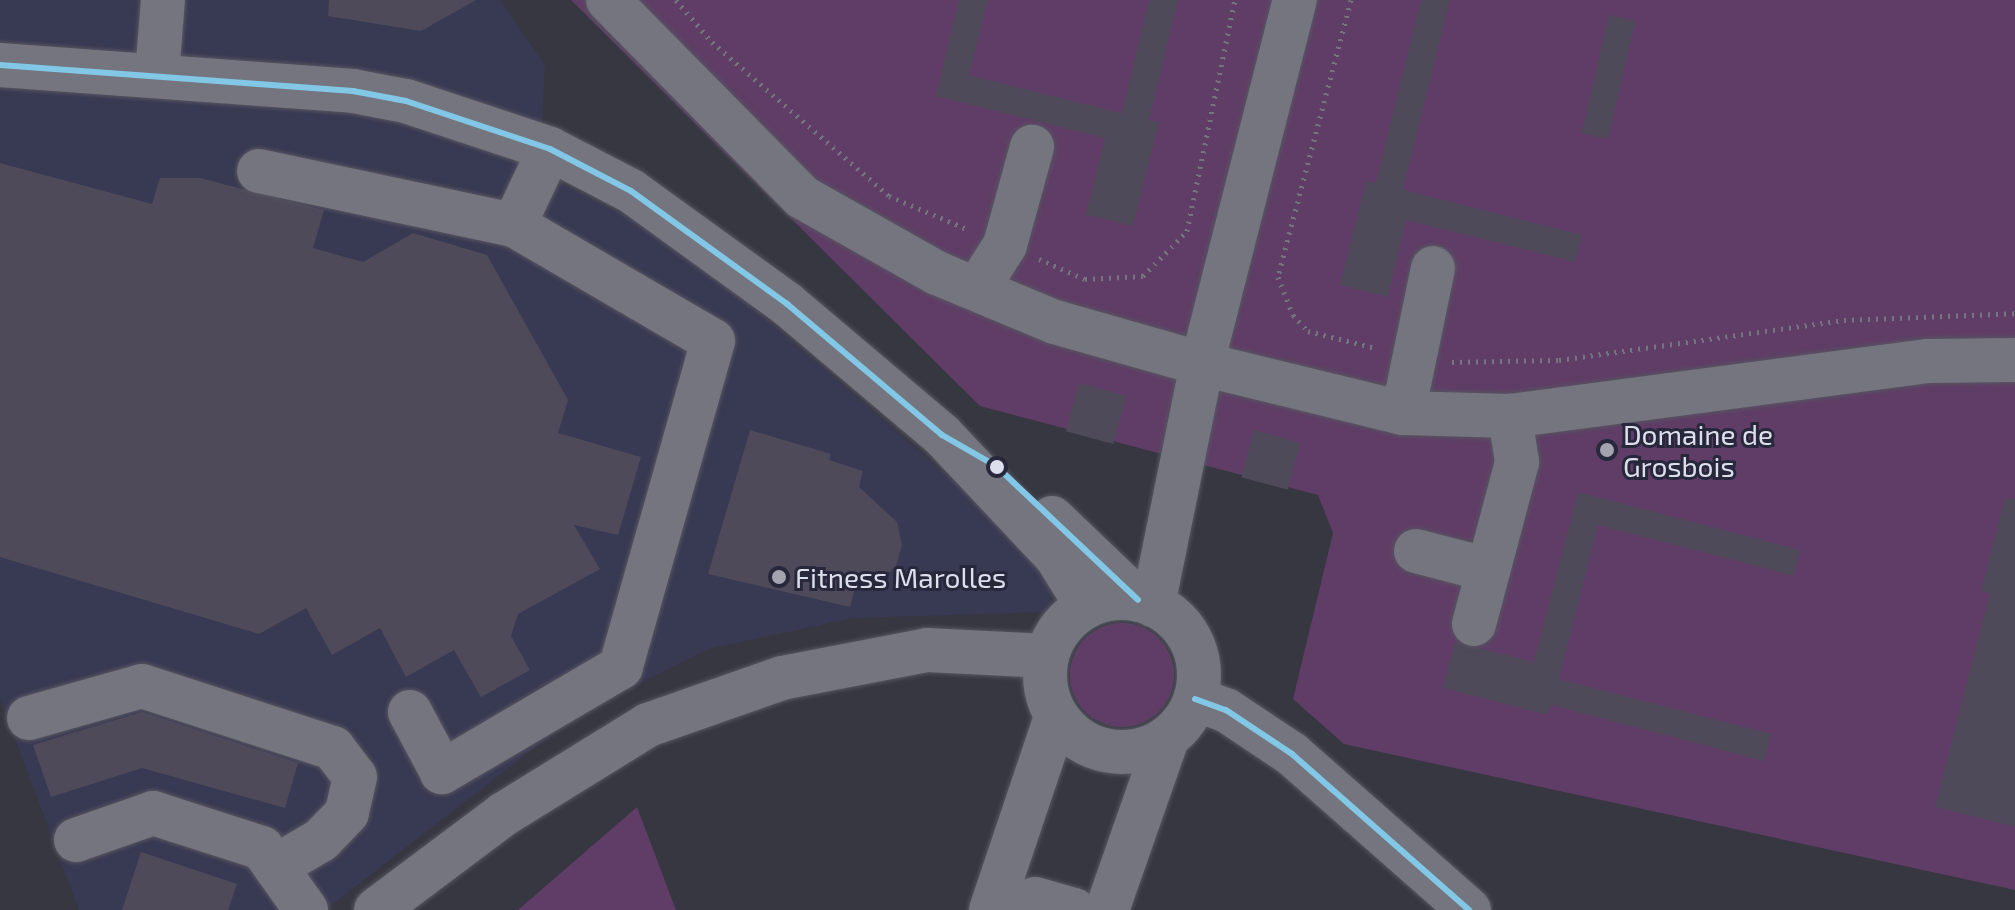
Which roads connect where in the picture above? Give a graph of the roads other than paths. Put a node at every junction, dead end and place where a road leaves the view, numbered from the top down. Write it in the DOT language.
graph roads {
  1 [pos="163,0"];
  2 [pos="608,0"];
  3 [pos="1295,0"];
  4 [pos="0,65"];
  5 [pos="157,74"];
  6 [pos="1032,147"];
  7 [pos="550,149"];
  8 [pos="259,171"];
  9 [pos="514,225"];
  10 [pos="1433,268"];
  11 [pos="977,289"];
  12 [pos="2015,360"];
  13 [pos="1202,364"];
  14 [pos="1403,413"];
  15 [pos="1510,416"];
  16 [pos="942,435"];
  17 [pos="1416,551"];
  18 [pos="1489,570"];
  19 [pos="1146,602"];
  20 [pos="1087,606"];
  21 [pos="1474,624"];
  22 [pos="1047,656"];
  23 [pos="1195,699"];
  24 [pos="410,712"];
  25 [pos="1056,717"];
  26 [pos="29,718"];
  27 [pos="1167,739"];
  28 [pos="76,840"];
  29 [pos="275,867"];
  30 [pos="306,910"];
  31 [pos="376,910"];
  32 [pos="991,910"];
  33 [pos="1007,910"];
  34 [pos="1074,910"];
  35 [pos="1107,910"];
  36 [pos="1469,910"];
  1 -- 5 [label="street"];
  2 -- 11 [label="street"];
  3 -- 13 [label="street"];
  4 -- 5 [label="street"];
  5 -- 7 [label="street"];
  6 -- 11 [label="street"];
  7 -- 9 [label="street"];
  7 -- 16 [label="street"];
  8 -- 9 [label="street"];
  9 -- 24 [label="street"];
  10 -- 14 [label="street"];
  11 -- 13 [label="street"];
  12 -- 15 [label="street"];
  13 -- 14 [label="street"];
  13 -- 19 [label="street"];
  14 -- 15 [label="street"];
  15 -- 18 [label="street"];
  16 -- 19 [label="street"];
  16 -- 20 [label="street"];
  17 -- 18 [label="street"];
  18 -- 21 [label="street"];
  19 -- 20 [label="street"];
  19 -- 23 [label="street"];
  20 -- 22 [label="street"];
  22 -- 25 [label="street"];
  22 -- 31 [label="street"];
  23 -- 27 [label="street"];
  23 -- 36 [label="street"];
  25 -- 27 [label="street"];
  25 -- 32 [label="street"];
  26 -- 29 [label="street"];
  27 -- 35 [label="street"];
  28 -- 29 [label="street"];
  29 -- 30 [label="street"];
  33 -- 34 [label="street"];
}
